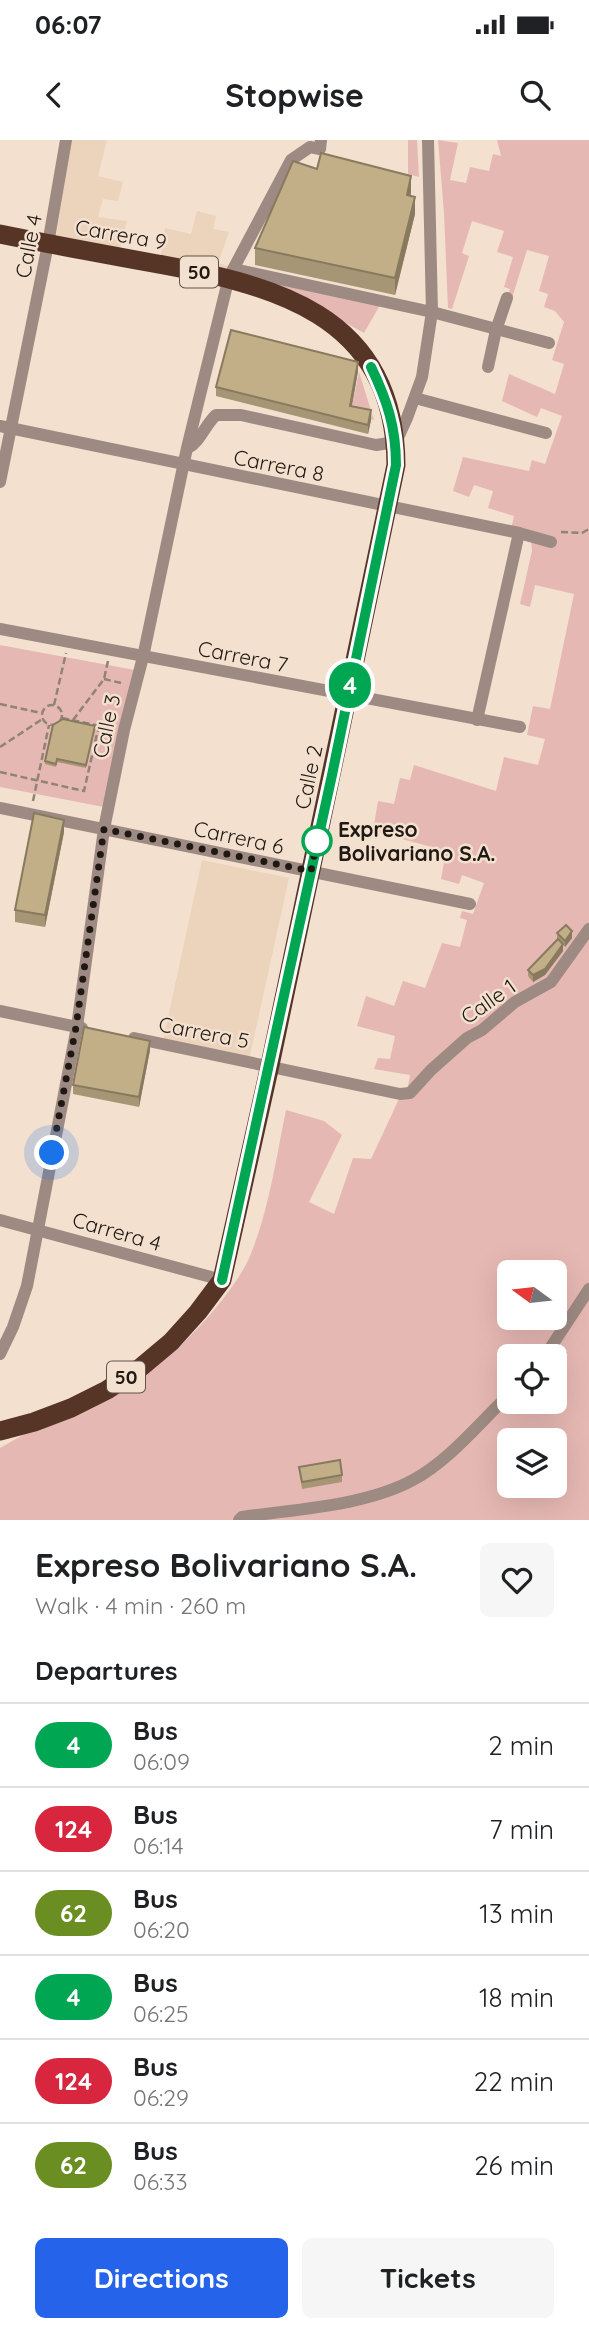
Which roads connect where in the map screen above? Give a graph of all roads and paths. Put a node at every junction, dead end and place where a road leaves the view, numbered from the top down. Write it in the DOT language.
graph roads {
  1 [pos="66,140"];
  2 [pos="321,140"];
  3 [pos="428,140"];
  4 [pos="0,234"];
  5 [pos="48,244"];
  6 [pos="232,273"];
  7 [pos="507,298"];
  8 [pos="432,313"];
  9 [pos="496,330"];
  10 [pos="550,343"];
  11 [pos="371,367"];
  12 [pos="488,367"];
  13 [pos="415,398"];
  14 [pos="6,427"];
  15 [pos="546,433"];
  16 [pos="396,442"];
  17 [pos="187,448"];
  18 [pos="183,466"];
  19 [pos="0,482"];
  20 [pos="388,506"];
  21 [pos="589,529"];
  22 [pos="519,533"];
  23 [pos="551,542"];
  24 [pos="0,629"];
  25 [pos="68,642"];
  26 [pos="111,650"];
  27 [pos="143,657"];
  28 [pos="104,679"];
  29 [pos="135,685"];
  30 [pos="348,695"];
  31 [pos="0,705"];
  32 [pos="54,705"];
  33 [pos="41,713"];
  34 [pos="62,718"];
  35 [pos="42,719"];
  36 [pos="73,720"];
  37 [pos="478,720"];
  38 [pos="49,725"];
  39 [pos="99,725"];
  40 [pos="520,727"];
  41 [pos="124,730"];
  42 [pos="0,747"];
  43 [pos="0,772"];
  44 [pos="37,780"];
  45 [pos="0,808"];
  46 [pos="30,814"];
  47 [pos="104,829"];
  48 [pos="311,871"];
  49 [pos="471,904"];
  50 [pos="589,929"];
  51 [pos="0,1011"];
  52 [pos="83,1028"];
  53 [pos="115,1034"];
  54 [pos="270,1065"];
  55 [pos="400,1094"];
  56 [pos="0,1220"];
  57 [pos="37,1229"];
  58 [pos="222,1280"];
  59 [pos="589,1289"];
  60 [pos="553,1344"];
  61 [pos="0,1354"];
  62 [pos="497,1406"];
  63 [pos="0,1431"];
  64 [pos="239,1520"];
  1 -- 5 [label="street, Calle 4"];
  2 -- 6 [label="street, Calle 3"];
  3 -- 8 [label="street"];
  4 -- 5 [label="highway, Carrera 9 / 50"];
  5 -- 6 [label="highway, Carrera 9 / 50"];
  5 -- 14 [label="street, Calle 4"];
  6 -- 8 [label="street"];
  6 -- 11 [label="highway, Carrera 9 / 50"];
  6 -- 17 [label="street, Calle 3"];
  7 -- 9 [label="street"];
  8 -- 9 [label="street"];
  8 -- 13 [label="street"];
  9 -- 10 [label="street"];
  9 -- 12 [label="street"];
  11 -- 16 [label="highway, Calle 2 / 50"];
  13 -- 15 [label="street"];
  13 -- 16 [label="street"];
  14 -- 18 [label="street, Carrera 8"];
  14 -- 19 [label="street, Calle 4"];
  16 -- 17 [label="street"];
  16 -- 20 [label="highway, Calle 2 / 50"];
  17 -- 18 [label="street, Calle 3"];
  18 -- 20 [label="street, Carrera 8"];
  18 -- 27 [label="street, Calle 3"];
  20 -- 22 [label="street, Carrera 8"];
  20 -- 30 [label="highway, Calle 2 / 50"];
  21 -- 23 [label="path"];
  22 -- 23 [label="street, Carrera 8"];
  22 -- 37 [label="street"];
  24 -- 25 [label="street, Carrera 7"];
  25 -- 26 [label="street, Carrera 7"];
  25 -- 32 [label="path"];
  26 -- 27 [label="street, Carrera 7"];
  26 -- 28 [label="path"];
  27 -- 29 [label="street, Calle 3"];
  27 -- 30 [label="street, Carrera 7"];
  28 -- 29 [label="path"];
  28 -- 36 [label="path"];
  29 -- 41 [label="street, Calle 3"];
  30 -- 37 [label="street, Carrera 7"];
  30 -- 48 [label="highway, Calle 2 / 50"];
  31 -- 33 [label="path"];
  32 -- 33 [label="path"];
  32 -- 34 [label="path"];
  33 -- 35 [label="path"];
  34 -- 36 [label="path"];
  34 -- 38 [label="path"];
  35 -- 38 [label="path"];
  35 -- 42 [label="path"];
  36 -- 39 [label="path"];
  37 -- 40 [label="street, Carrera 7"];
  38 -- 44 [label="path"];
  39 -- 41 [label="path"];
  39 -- 44 [label="path"];
  41 -- 47 [label="street, Calle 3"];
  43 -- 44 [label="path"];
  44 -- 46 [label="path"];
  45 -- 46 [label="street, Carrera 6"];
  46 -- 47 [label="street, Carrera 6"];
  47 -- 48 [label="street, Carrera 6"];
  47 -- 52 [label="street, Calle 3"];
  48 -- 49 [label="street, Carrera 6"];
  48 -- 54 [label="highway, Calle 2 / 50"];
  50 -- 55 [label="street, Calle 1"];
  51 -- 52 [label="street"];
  52 -- 57 [label="street, Calle 3"];
  53 -- 54 [label="street, Carrera 5"];
  54 -- 55 [label="street, Carrera 5"];
  54 -- 58 [label="highway, Calle 2 / 50"];
  56 -- 57 [label="street, Carrera 4"];
  57 -- 58 [label="street, Carrera 4"];
  57 -- 61 [label="street, Calle 3"];
  58 -- 63 [label="highway, 50"];
  59 -- 60 [label="street"];
  62 -- 64 [label="street"];
}
